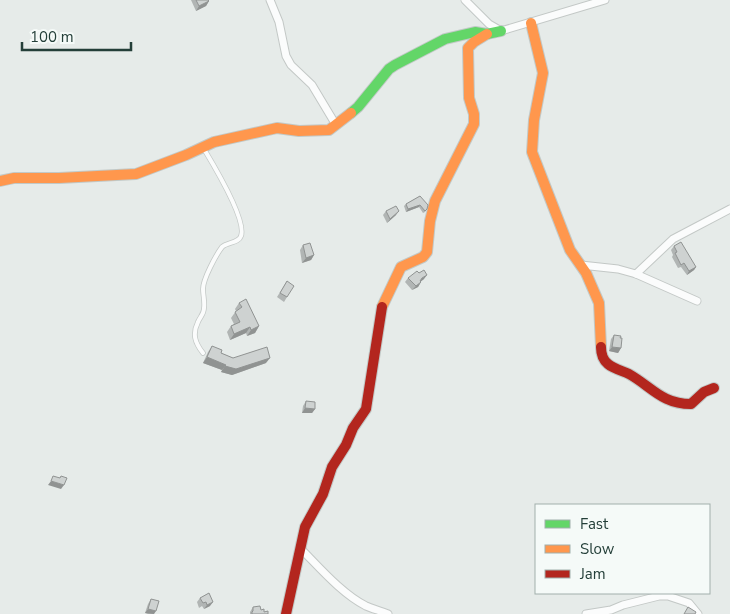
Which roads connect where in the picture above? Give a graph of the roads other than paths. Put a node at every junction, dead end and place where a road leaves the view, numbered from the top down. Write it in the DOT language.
graph roads {
  1 [pos="270,0"];
  2 [pos="465,0"];
  3 [pos="605,0"];
  4 [pos="531,23"];
  5 [pos="501,31"];
  6 [pos="487,34"];
  7 [pos="466,35"];
  8 [pos="468,48"];
  9 [pos="336,125"];
  10 [pos="203,147"];
  11 [pos="0,181"];
  12 [pos="730,209"];
  13 [pos="581,265"];
  14 [pos="636,274"];
  15 [pos="697,301"];
  16 [pos="203,353"];
  17 [pos="714,388"];
  18 [pos="301,549"];
  19 [pos="286,614"];
  20 [pos="388,614"];
  21 [pos="586,614"];
  22 [pos="698,614"];
  1 -- 9 [label="street"];
  2 -- 5 [label="street"];
  3 -- 4 [label="street"];
  4 -- 5 [label="street"];
  4 -- 13 [label="street"];
  5 -- 6 [label="street"];
  6 -- 7 [label="street"];
  6 -- 8 [label="street"];
  7 -- 8 [label="street"];
  7 -- 9 [label="street"];
  8 -- 18 [label="street"];
  9 -- 10 [label="street"];
  10 -- 11 [label="street"];
  10 -- 16 [label="lane"];
  12 -- 14 [label="street"];
  13 -- 14 [label="street"];
  13 -- 17 [label="street"];
  14 -- 15 [label="street"];
  18 -- 19 [label="street"];
  18 -- 20 [label="street"];
  21 -- 22 [label="street"];
}
